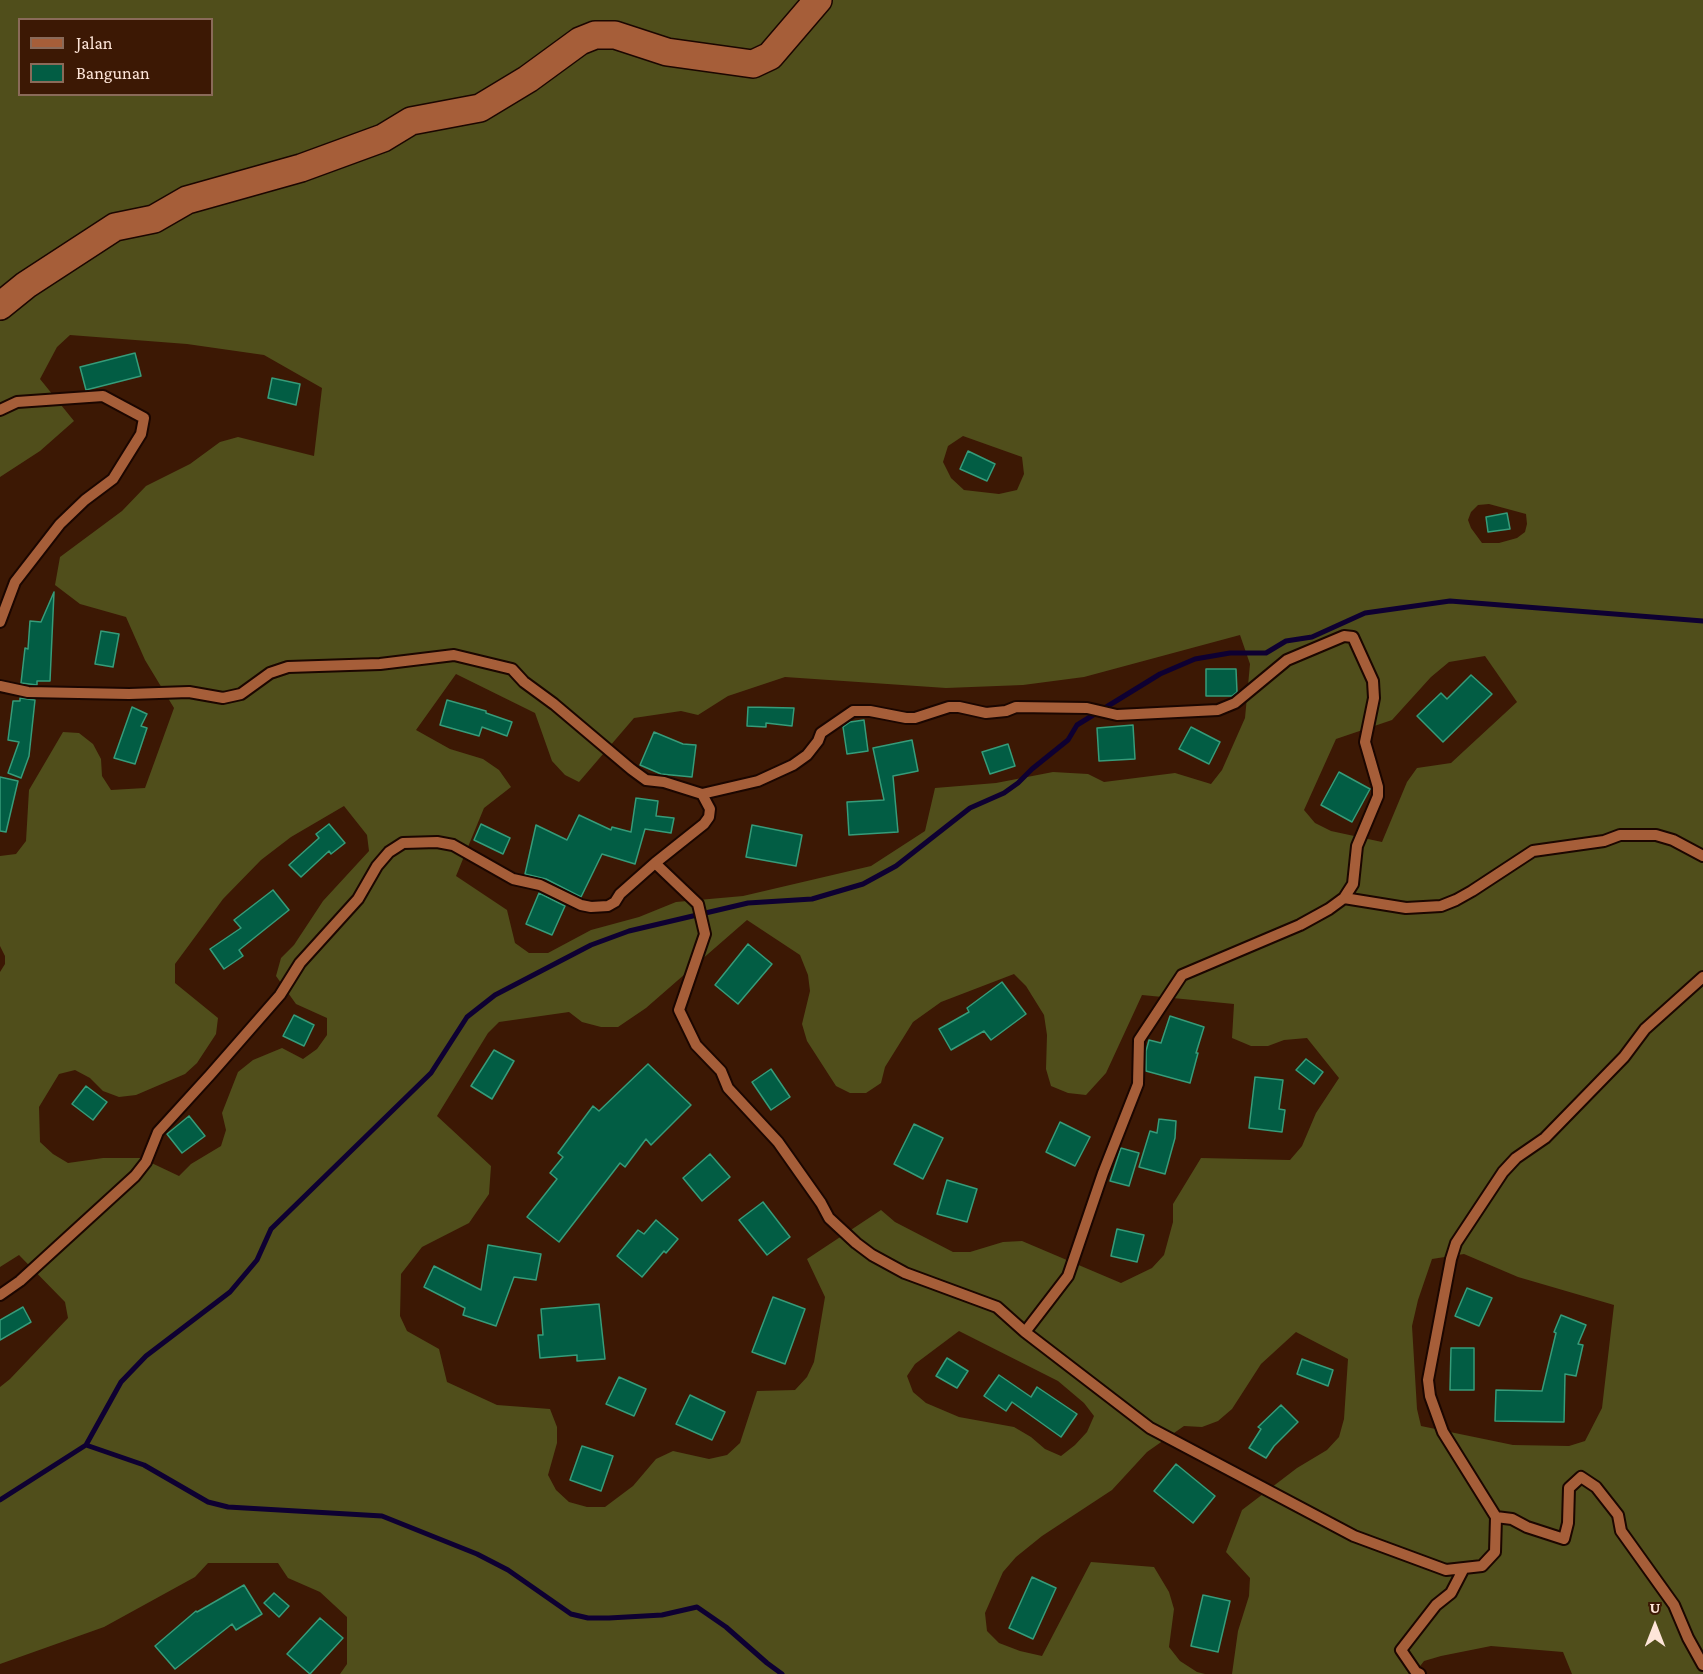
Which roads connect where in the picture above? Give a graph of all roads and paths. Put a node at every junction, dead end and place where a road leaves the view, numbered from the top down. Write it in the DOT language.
graph roads {
  1 [pos="818,0"];
  2 [pos="0,306"];
  3 [pos="0,410"];
  4 [pos="0,622"];
  5 [pos="0,686"];
  6 [pos="702,794"];
  7 [pos="1703,856"];
  8 [pos="655,863"];
  9 [pos="1344,898"];
  10 [pos="1703,977"];
  11 [pos="0,1295"];
  12 [pos="1025,1332"];
  13 [pos="1496,1517"];
  14 [pos="1464,1568"];
  15 [pos="1703,1665"];
  16 [pos="1420,1674"];
  1 -- 2 [label="street"];
  3 -- 4 [label="lane"];
  5 -- 6 [label="lane"];
  6 -- 8 [label="lane"];
  6 -- 9 [label="lane"];
  7 -- 9 [label="lane"];
  8 -- 11 [label="lane"];
  8 -- 12 [label="lane"];
  9 -- 12 [label="lane"];
  10 -- 13 [label="lane"];
  12 -- 14 [label="lane"];
  13 -- 14 [label="lane"];
  13 -- 15 [label="lane"];
  14 -- 16 [label="lane"];
}
